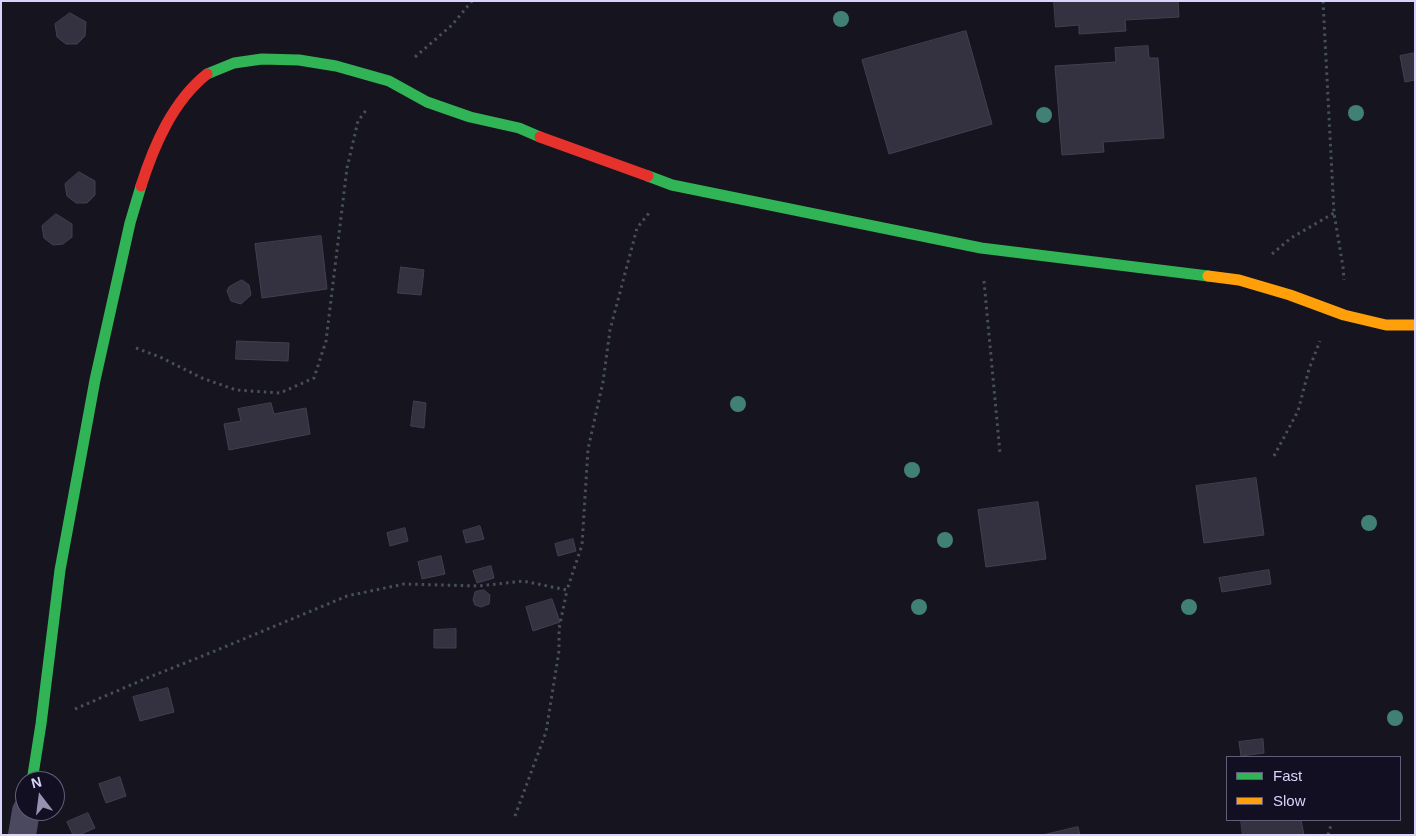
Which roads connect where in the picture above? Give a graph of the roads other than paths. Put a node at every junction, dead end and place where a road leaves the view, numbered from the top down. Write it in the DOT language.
graph roads {
  1 [pos="1415,325"];
  2 [pos="34,771"];
  3 [pos="24,821"];
  4 [pos="22,835"];
  1 -- 2 [label="street"];
  3 -- 4 [label="street"];
}
